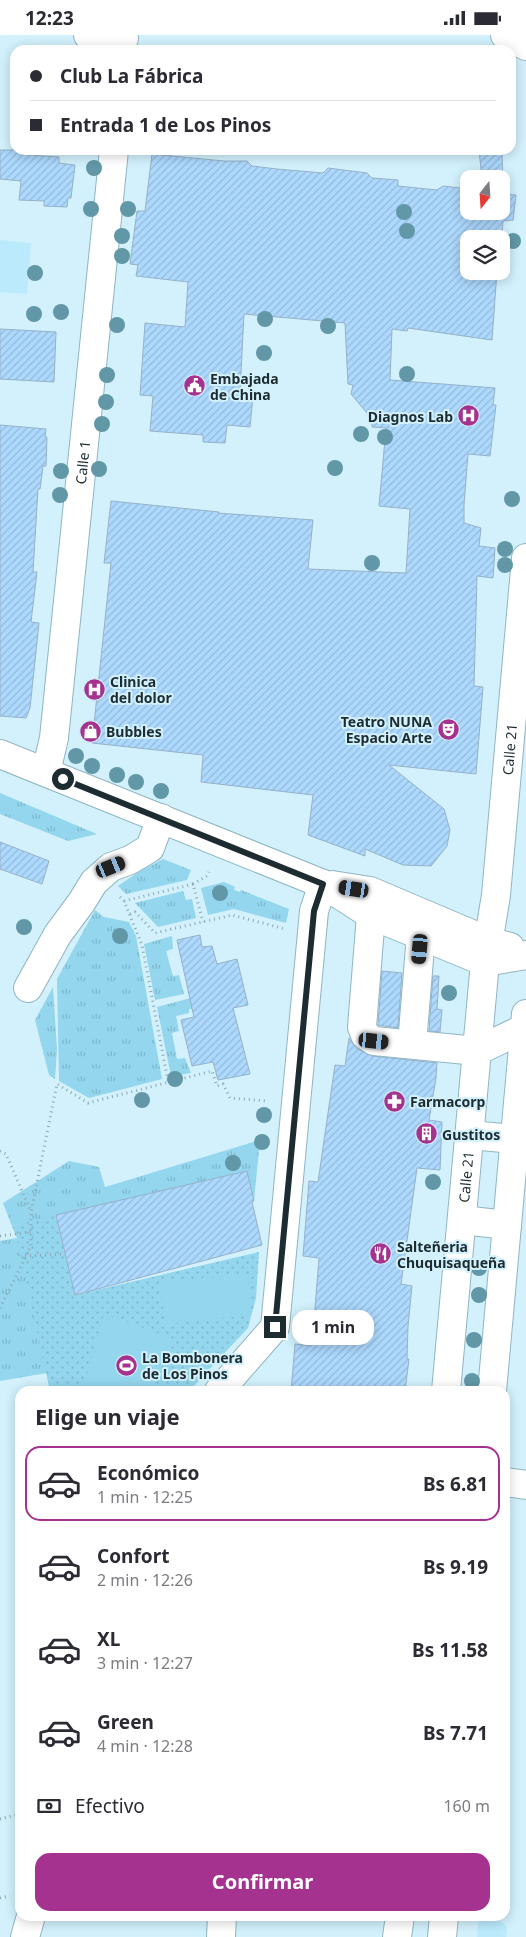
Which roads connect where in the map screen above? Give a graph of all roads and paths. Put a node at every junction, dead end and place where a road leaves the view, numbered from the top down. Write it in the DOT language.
graph roads {
  1 [pos="88,35"];
  2 [pos="504,35"];
  3 [pos="123,41"];
  4 [pos="526,46"];
  5 [pos="113,155"];
  6 [pos="526,558"];
  7 [pos="0,754"];
  8 [pos="46,772"];
  9 [pos="161,818"];
  10 [pos="514,820"];
  11 [pos="209,872"];
  12 [pos="193,884"];
  13 [pos="323,884"];
  14 [pos="117,895"];
  15 [pos="124,901"];
  16 [pos="130,914"];
  17 [pos="371,915"];
  18 [pos="203,922"];
  19 [pos="286,929"];
  20 [pos="421,935"];
  21 [pos="487,951"];
  22 [pos="526,954"];
  23 [pos="28,988"];
  24 [pos="525,1021"];
  25 [pos="412,1044"];
  26 [pos="477,1051"];
  27 [pos="168,1081"];
  28 [pos="295,1103"];
  29 [pos="470,1135"];
  30 [pos="514,1139"];
  31 [pos="0,1151"];
  32 [pos="31,1212"];
  33 [pos="462,1220"];
  34 [pos="507,1225"];
  35 [pos="30,1232"];
  36 [pos="0,1236"];
  37 [pos="65,1253"];
  38 [pos="25,1256"];
  39 [pos="0,1308"];
  40 [pos="223,1386"];
  41 [pos="446,1386"];
  42 [pos="492,1386"];
  43 [pos="510,1483"];
  44 [pos="526,1485"];
  45 [pos="15,1815"];
  46 [pos="0,1819"];
  47 [pos="30,1921"];
  48 [pos="222,1921"];
  49 [pos="400,1921"];
  50 [pos="444,1921"];
  51 [pos="25,1937"];
  52 [pos="220,1937"];
  53 [pos="398,1937"];
  54 [pos="442,1937"];
  1 -- 3 [label="street"];
  2 -- 4 [label="street"];
  5 -- 8 [label="street, Calle 1"];
  6 -- 10 [label="street, Calle 21"];
  7 -- 8 [label="street"];
  8 -- 9 [label="street"];
  9 -- 13 [label="street"];
  9 -- 23 [label="street"];
  10 -- 21 [label="street, Calle 21"];
  11 -- 12 [label="path"];
  12 -- 15 [label="path"];
  12 -- 18 [label="path"];
  13 -- 17 [label="street"];
  13 -- 21 [label="street"];
  13 -- 28 [label="street"];
  14 -- 15 [label="path"];
  15 -- 16 [label="path"];
  16 -- 18 [label="path"];
  16 -- 27 [label="path"];
  17 -- 20 [label="street"];
  17 -- 25 [label="street"];
  18 -- 19 [label="path"];
  20 -- 21 [label="street"];
  20 -- 25 [label="street"];
  21 -- 22 [label="street"];
  21 -- 26 [label="street, Calle 21"];
  24 -- 26 [label="street"];
  24 -- 30 [label="street"];
  25 -- 26 [label="street"];
  26 -- 29 [label="street, Calle 21"];
  27 -- 28 [label="path"];
  27 -- 32 [label="path"];
  28 -- 40 [label="street"];
  29 -- 30 [label="street"];
  29 -- 33 [label="street, Calle 21"];
  30 -- 34 [label="street"];
  31 -- 32 [label="path"];
  32 -- 35 [label="path"];
  33 -- 34 [label="street"];
  33 -- 41 [label="street, Calle 21"];
  34 -- 42 [label="street"];
  35 -- 36 [label="path"];
  35 -- 38 [label="path"];
  37 -- 38 [label="path"];
  38 -- 39 [label="path"];
  43 -- 44 [label="street"];
  45 -- 46 [label="path"];
  47 -- 51 [label="street"];
  48 -- 52 [label="street"];
  49 -- 53 [label="street"];
  50 -- 54 [label="street"];
}
